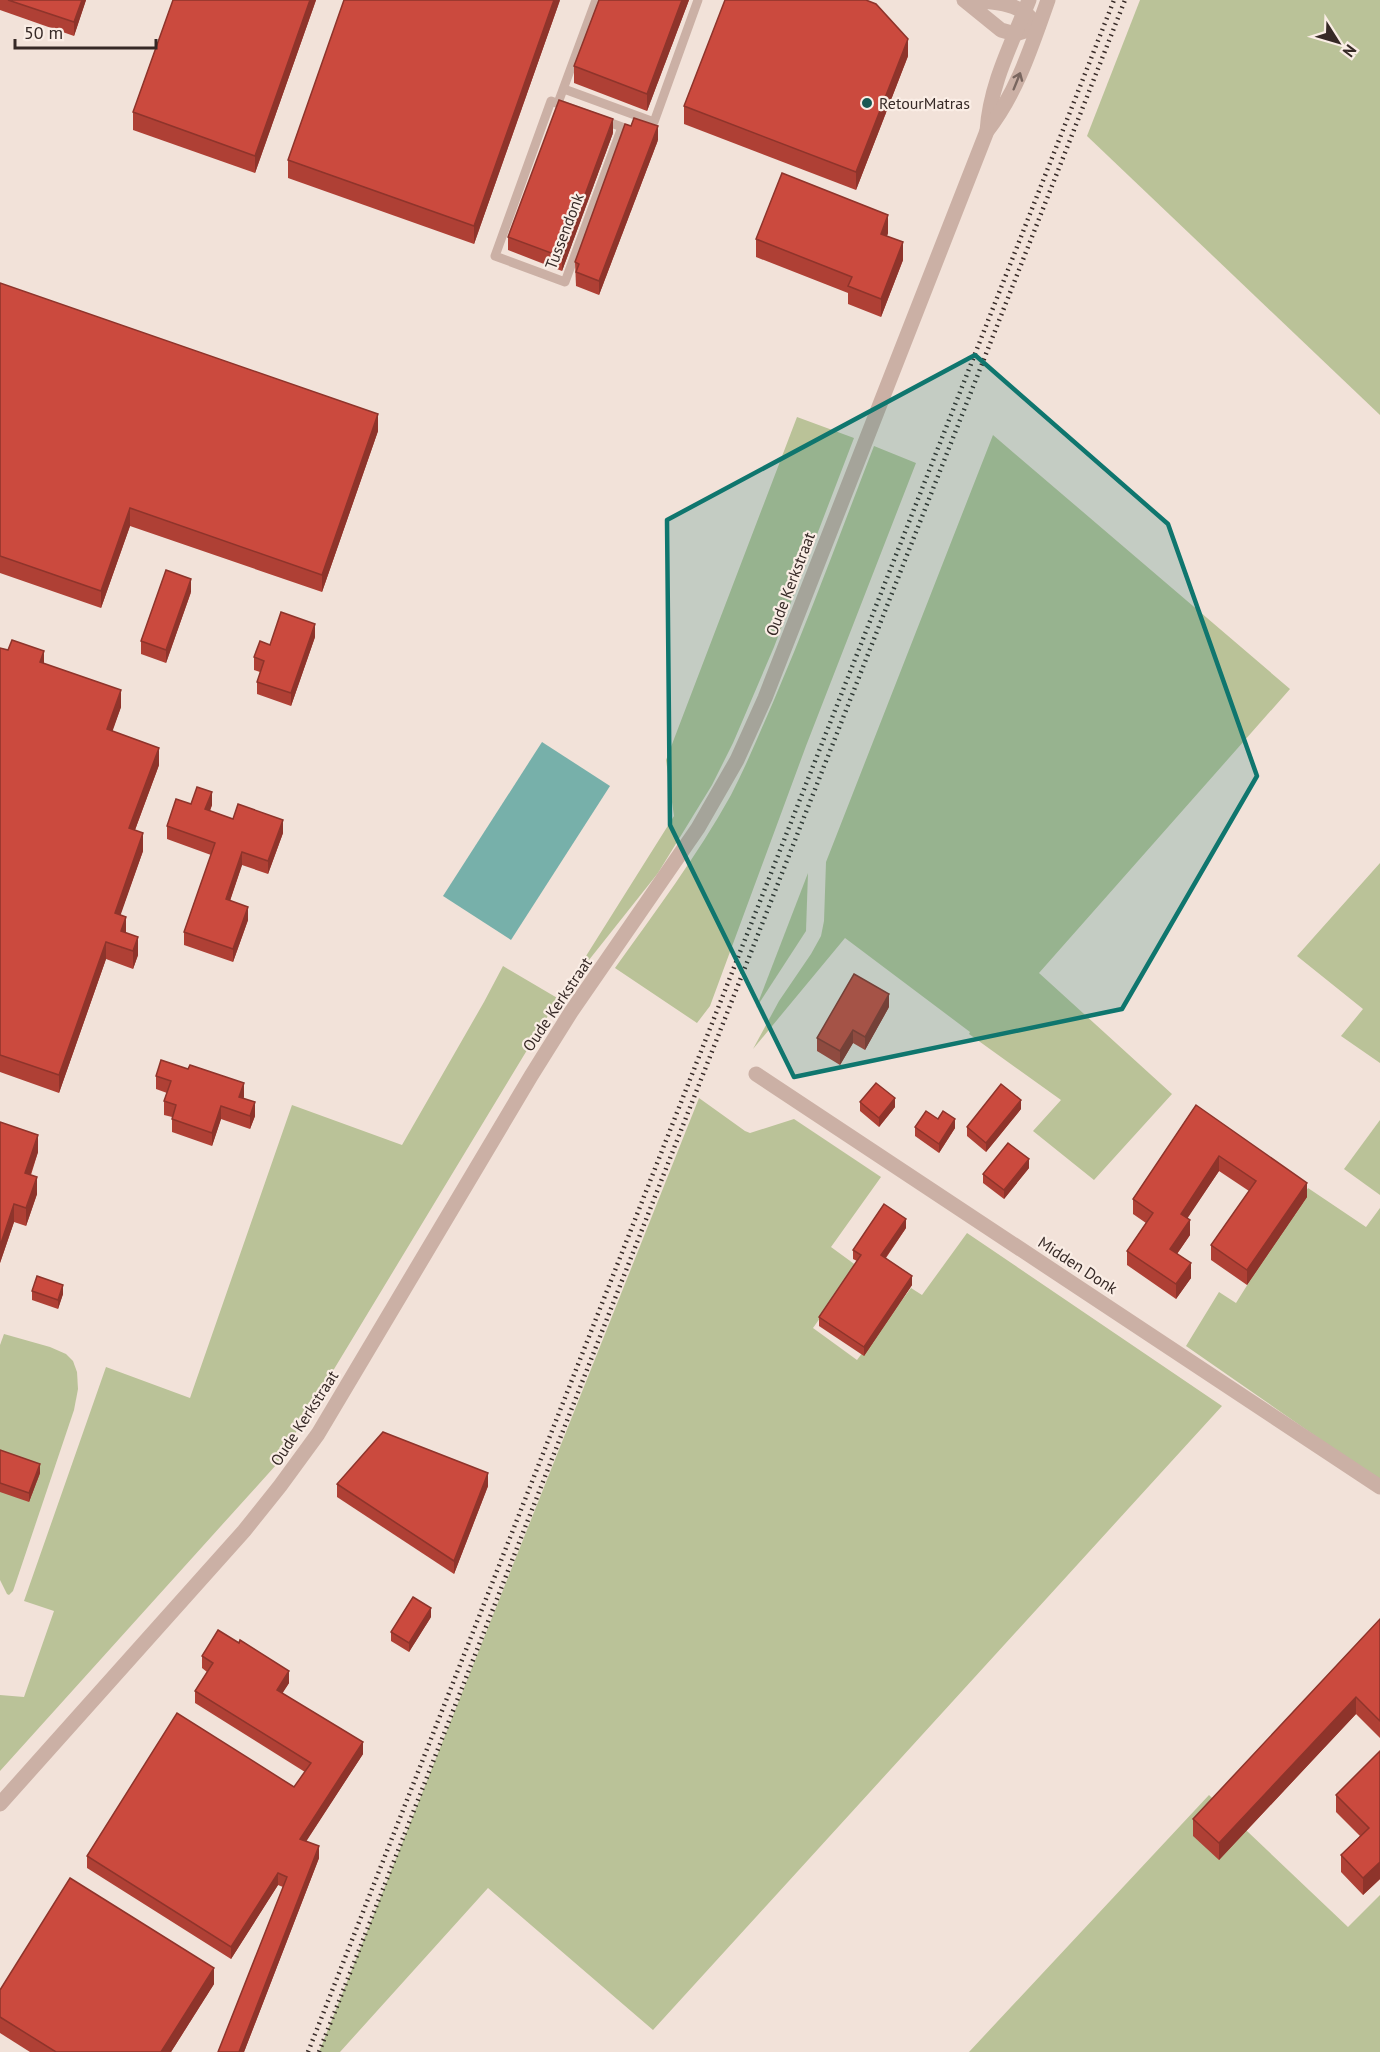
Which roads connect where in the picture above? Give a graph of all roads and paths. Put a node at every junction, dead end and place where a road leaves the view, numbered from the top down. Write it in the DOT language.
graph roads {
  1 [pos="596,0"];
  2 [pos="698,0"];
  3 [pos="964,0"];
  4 [pos="972,0"];
  5 [pos="1048,0"];
  6 [pos="1027,6"];
  7 [pos="1038,27"];
  8 [pos="1016,34"];
  9 [pos="564,89"];
  10 [pos="558,103"];
  11 [pos="987,131"];
  12 [pos="756,1074"];
  13 [pos="1380,1487"];
  14 [pos="0,1804"];
  1 -- 9 [label="lane, Tussendonk"];
  2 -- 9 [label="lane"];
  3 -- 8 [label="street"];
  4 -- 6 [label="street"];
  5 -- 7 [label="street, Oude Kerkstraat"];
  6 -- 7 [label="street"];
  6 -- 8 [label="street, Oude Kerkstraat"];
  7 -- 8 [label="street"];
  11 -- 7 [label="street, Oude Kerkstraat, one-way"];
  8 -- 11 [label="street, Oude Kerkstraat"];
  9 -- 10 [label="lane, Tussendonk"];
  10 -- 10 [label="lane, Tussendonk"];
  11 -- 14 [label="street, Oude Kerkstraat"];
  12 -- 13 [label="street, Midden Donk"];
}
